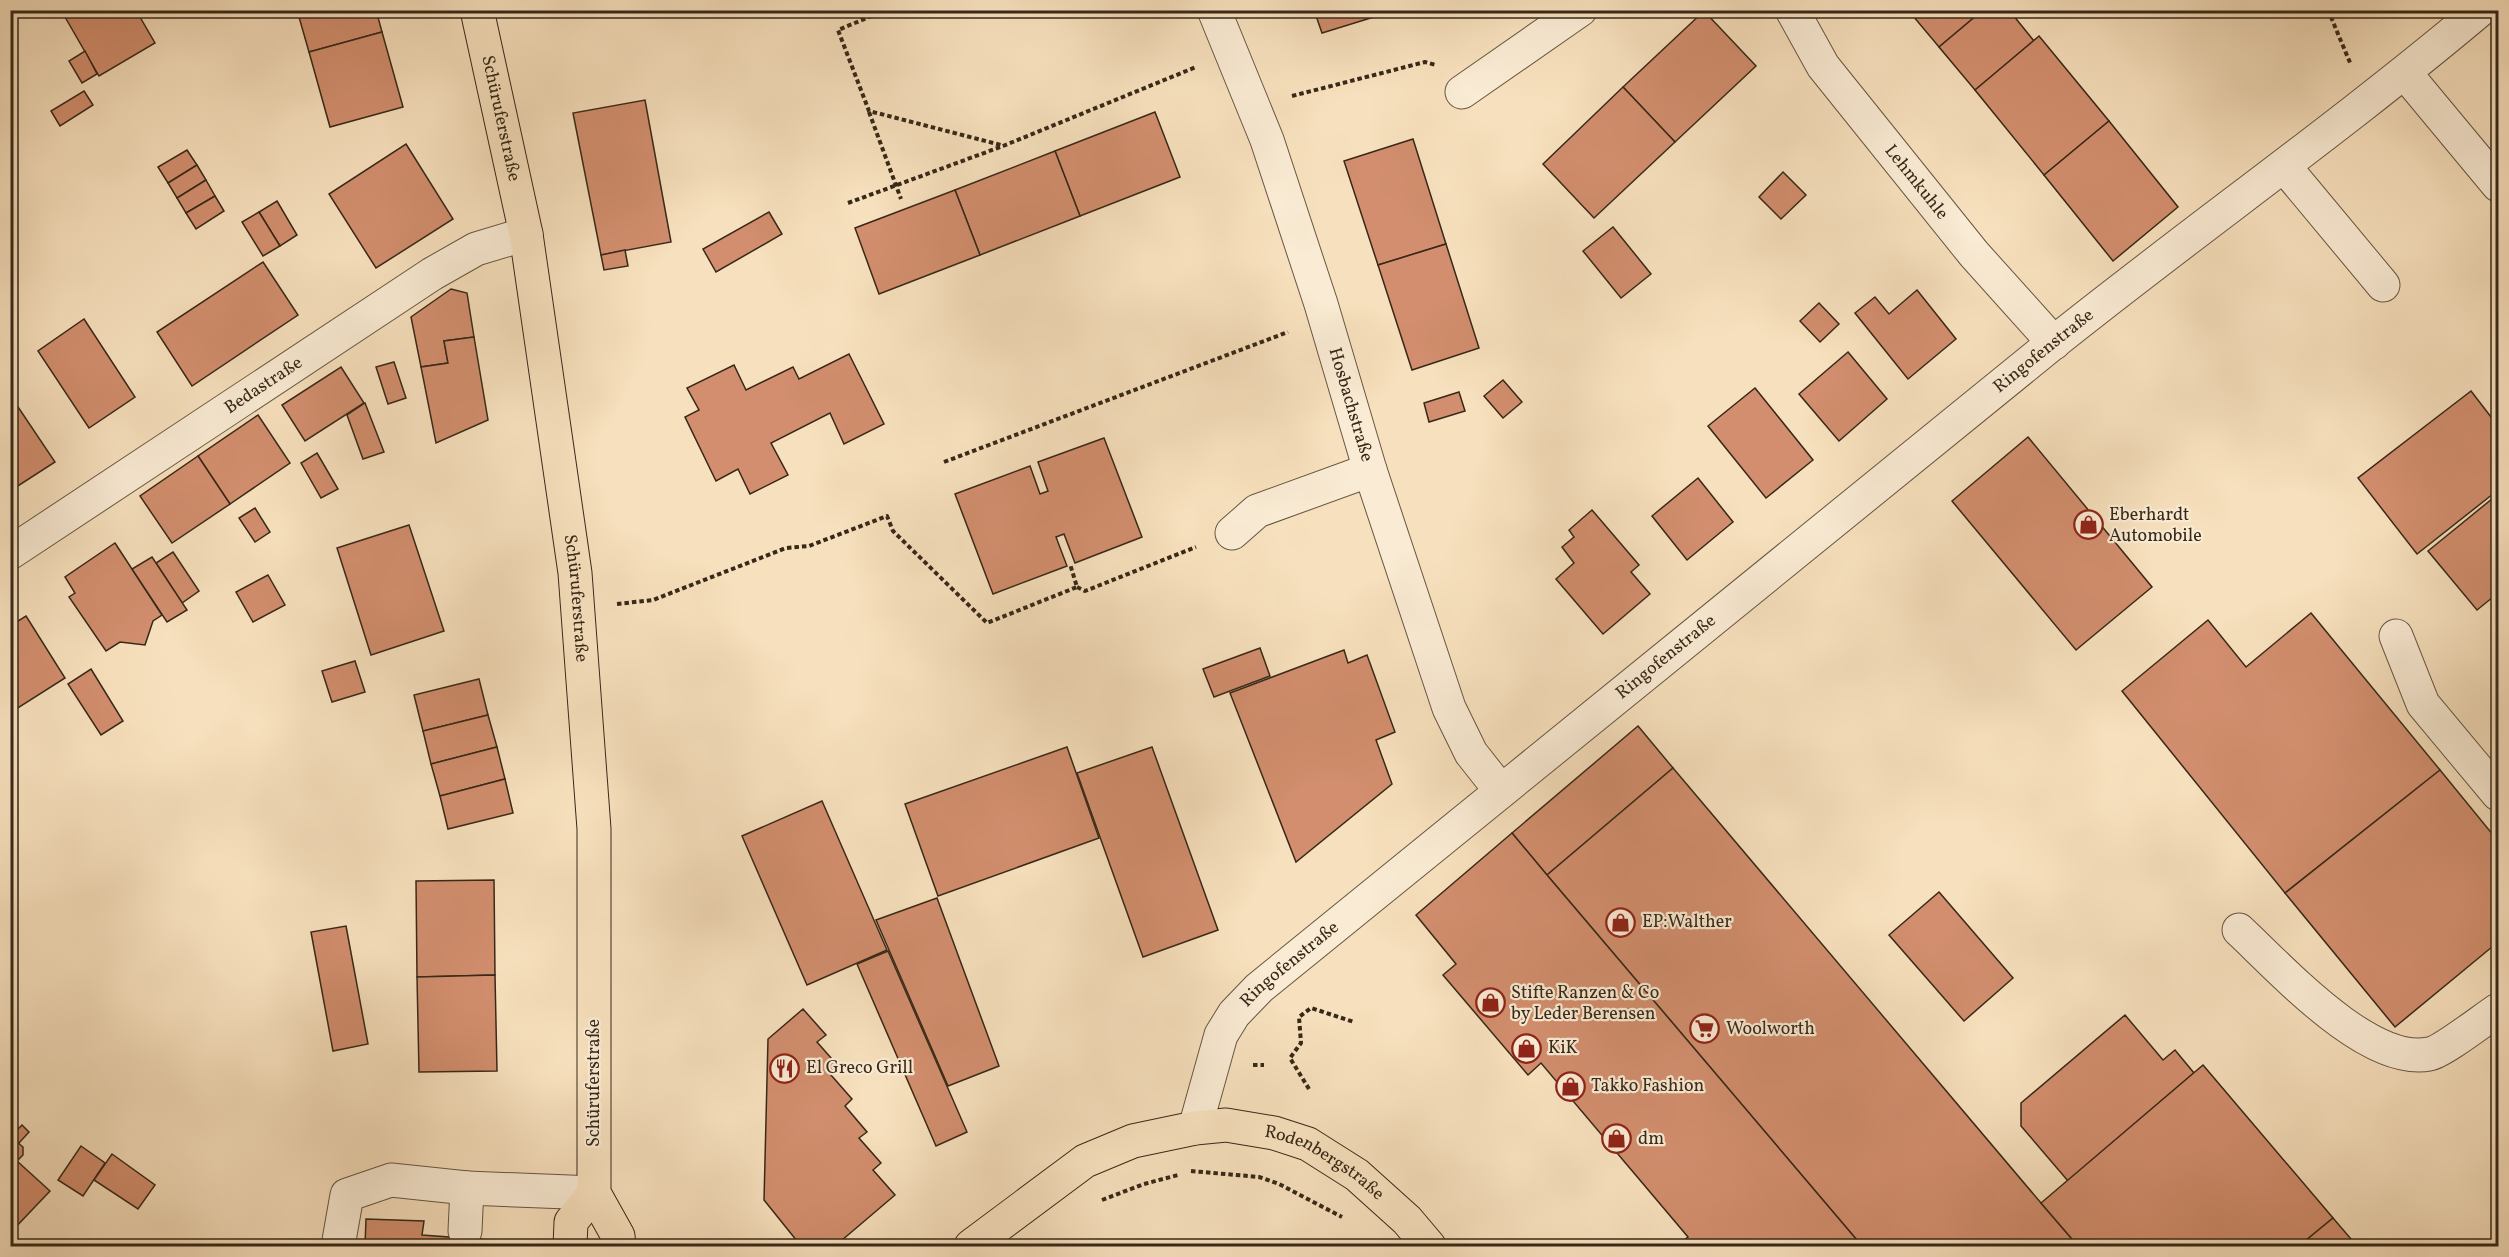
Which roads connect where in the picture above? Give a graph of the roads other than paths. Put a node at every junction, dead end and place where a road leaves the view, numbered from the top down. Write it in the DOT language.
graph roads {
  1 [pos="477,10"];
  2 [pos="1214,10"];
  3 [pos="1580,10"];
  4 [pos="1792,10"];
  5 [pos="2480,10"];
  6 [pos="2404,73"];
  7 [pos="1462,92"];
  8 [pos="2284,165"];
  9 [pos="2499,185"];
  10 [pos="526,234"];
  11 [pos="2384,285"];
  12 [pos="2054,343"];
  13 [pos="1370,470"];
  14 [pos="1232,533"];
  15 [pos="10,553"];
  16 [pos="2396,636"];
  17 [pos="1501,791"];
  18 [pos="2499,794"];
  19 [pos="2238,930"];
  20 [pos="2499,1010"];
  21 [pos="1195,1128"];
  22 [pos="466,1188"];
  23 [pos="594,1193"];
  24 [pos="465,1231"];
  25 [pos="338,1246"];
  26 [pos="570,1246"];
  27 [pos="619,1246"];
  28 [pos="971,1246"];
  29 [pos="1430,1246"];
  1 -- 10 [label="main road, Schüruferstraße"];
  2 -- 13 [label="street, Hosbachstraße"];
  3 -- 7 [label="street"];
  4 -- 12 [label="street, Lehmkuhle"];
  5 -- 6 [label="street, Ringofenstraße"];
  6 -- 8 [label="street, Ringofenstraße"];
  6 -- 9 [label="street"];
  8 -- 11 [label="street"];
  8 -- 12 [label="street, Ringofenstraße"];
  10 -- 15 [label="street, Bedastraße"];
  10 -- 23 [label="main road, Schüruferstraße"];
  12 -- 17 [label="street, Ringofenstraße"];
  13 -- 14 [label="street"];
  13 -- 17 [label="street, Hosbachstraße"];
  16 -- 18 [label="street"];
  17 -- 21 [label="street, Ringofenstraße"];
  19 -- 20 [label="street"];
  21 -- 28 [label="main road"];
  21 -- 29 [label="main road, Rodenbergstraße"];
  22 -- 23 [label="street"];
  22 -- 24 [label="street"];
  22 -- 25 [label="street"];
  23 -- 26 [label="main road"];
  23 -- 27 [label="main road, Schüruferstraße"];
}
